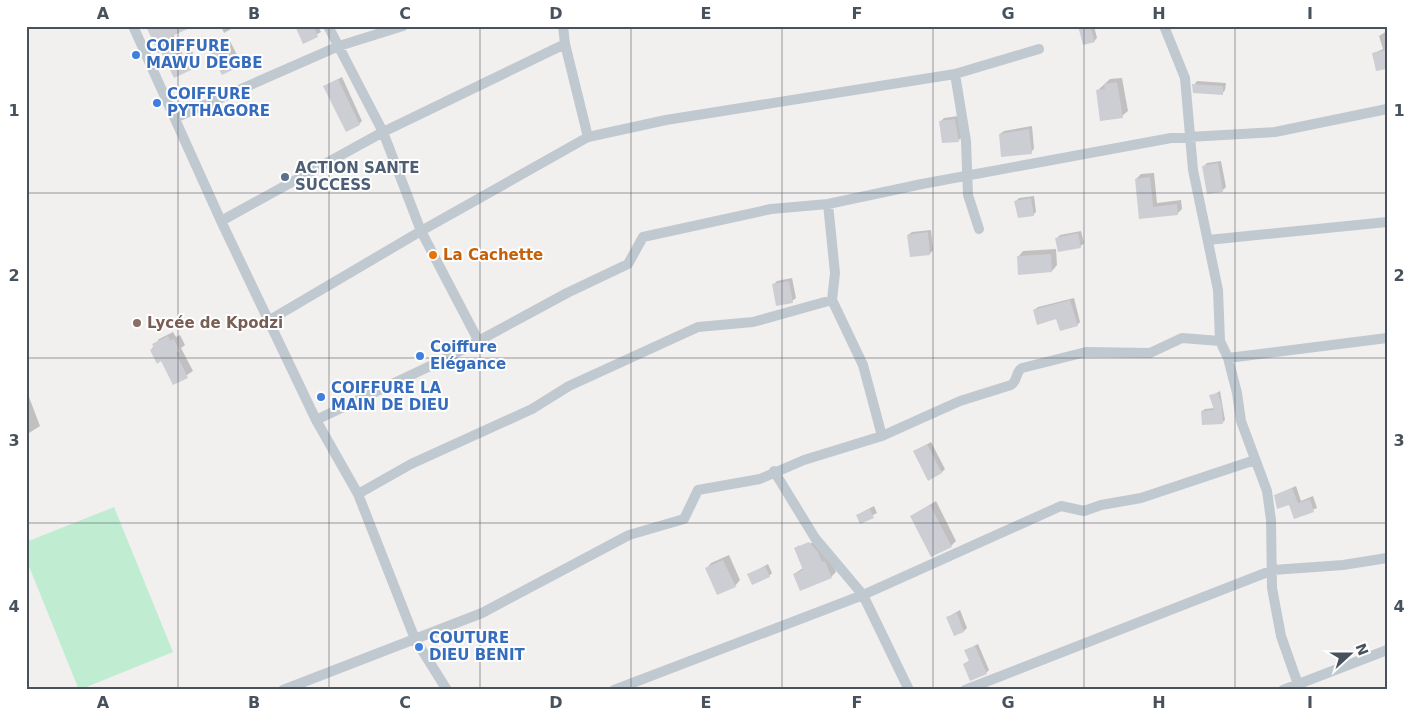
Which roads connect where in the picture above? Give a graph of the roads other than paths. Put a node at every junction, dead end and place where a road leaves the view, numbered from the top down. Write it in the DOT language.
graph roads {
  1 [pos="133,26"];
  2 [pos="328,26"];
  3 [pos="403,26"];
  4 [pos="562,26"];
  5 [pos="1164,26"];
  6 [pos="565,44"];
  7 [pos="339,46"];
  8 [pos="1039,49"];
  9 [pos="955,74"];
  10 [pos="1387,109"];
  11 [pos="175,118"];
  12 [pos="383,132"];
  13 [pos="588,137"];
  14 [pos="1191,138"];
  15 [pos="969,177"];
  16 [pos="828,204"];
  17 [pos="221,221"];
  18 [pos="1387,222"];
  19 [pos="979,230"];
  20 [pos="421,231"];
  21 [pos="1208,240"];
  22 [pos="832,300"];
  23 [pos="268,321"];
  24 [pos="1387,338"];
  25 [pos="478,340"];
  26 [pos="1220,341"];
  27 [pos="1228,358"];
  28 [pos="316,420"];
  29 [pos="882,436"];
  30 [pos="1255,460"];
  31 [pos="774,471"];
  32 [pos="358,494"];
  33 [pos="1387,558"];
  34 [pos="1273,570"];
  35 [pos="863,595"];
  36 [pos="415,639"];
  37 [pos="1387,650"];
  38 [pos="1299,686"];
  39 [pos="283,690"];
  40 [pos="447,690"];
  41 [pos="614,690"];
  42 [pos="909,690"];
  43 [pos="965,690"];
  44 [pos="1283,690"];
  1 -- 11 [label="street"];
  2 -- 7 [label="street"];
  3 -- 7 [label="street"];
  4 -- 6 [label="street"];
  5 -- 14 [label="street"];
  6 -- 12 [label="street"];
  6 -- 13 [label="street"];
  7 -- 11 [label="street"];
  7 -- 12 [label="street"];
  8 -- 9 [label="street"];
  9 -- 13 [label="street"];
  9 -- 15 [label="street"];
  10 -- 14 [label="street"];
  11 -- 17 [label="street"];
  12 -- 17 [label="street"];
  12 -- 20 [label="street"];
  13 -- 20 [label="street"];
  14 -- 15 [label="street"];
  14 -- 21 [label="street"];
  15 -- 16 [label="street"];
  15 -- 19 [label="street"];
  16 -- 22 [label="street"];
  16 -- 25 [label="street"];
  17 -- 23 [label="street"];
  18 -- 21 [label="street"];
  20 -- 23 [label="street"];
  20 -- 25 [label="street"];
  21 -- 26 [label="street"];
  22 -- 29 [label="street"];
  22 -- 32 [label="street"];
  23 -- 28 [label="street"];
  24 -- 27 [label="street"];
  25 -- 28 [label="street"];
  26 -- 27 [label="street"];
  26 -- 29 [label="street"];
  27 -- 30 [label="street"];
  28 -- 32 [label="street"];
  29 -- 31 [label="street"];
  30 -- 34 [label="street"];
  30 -- 35 [label="street"];
  31 -- 35 [label="street"];
  31 -- 36 [label="street"];
  32 -- 36 [label="street"];
  33 -- 34 [label="street"];
  34 -- 38 [label="street"];
  34 -- 43 [label="street"];
  35 -- 41 [label="street"];
  35 -- 42 [label="street"];
  36 -- 39 [label="street"];
  36 -- 40 [label="street"];
  37 -- 38 [label="street"];
  38 -- 44 [label="street"];
}
